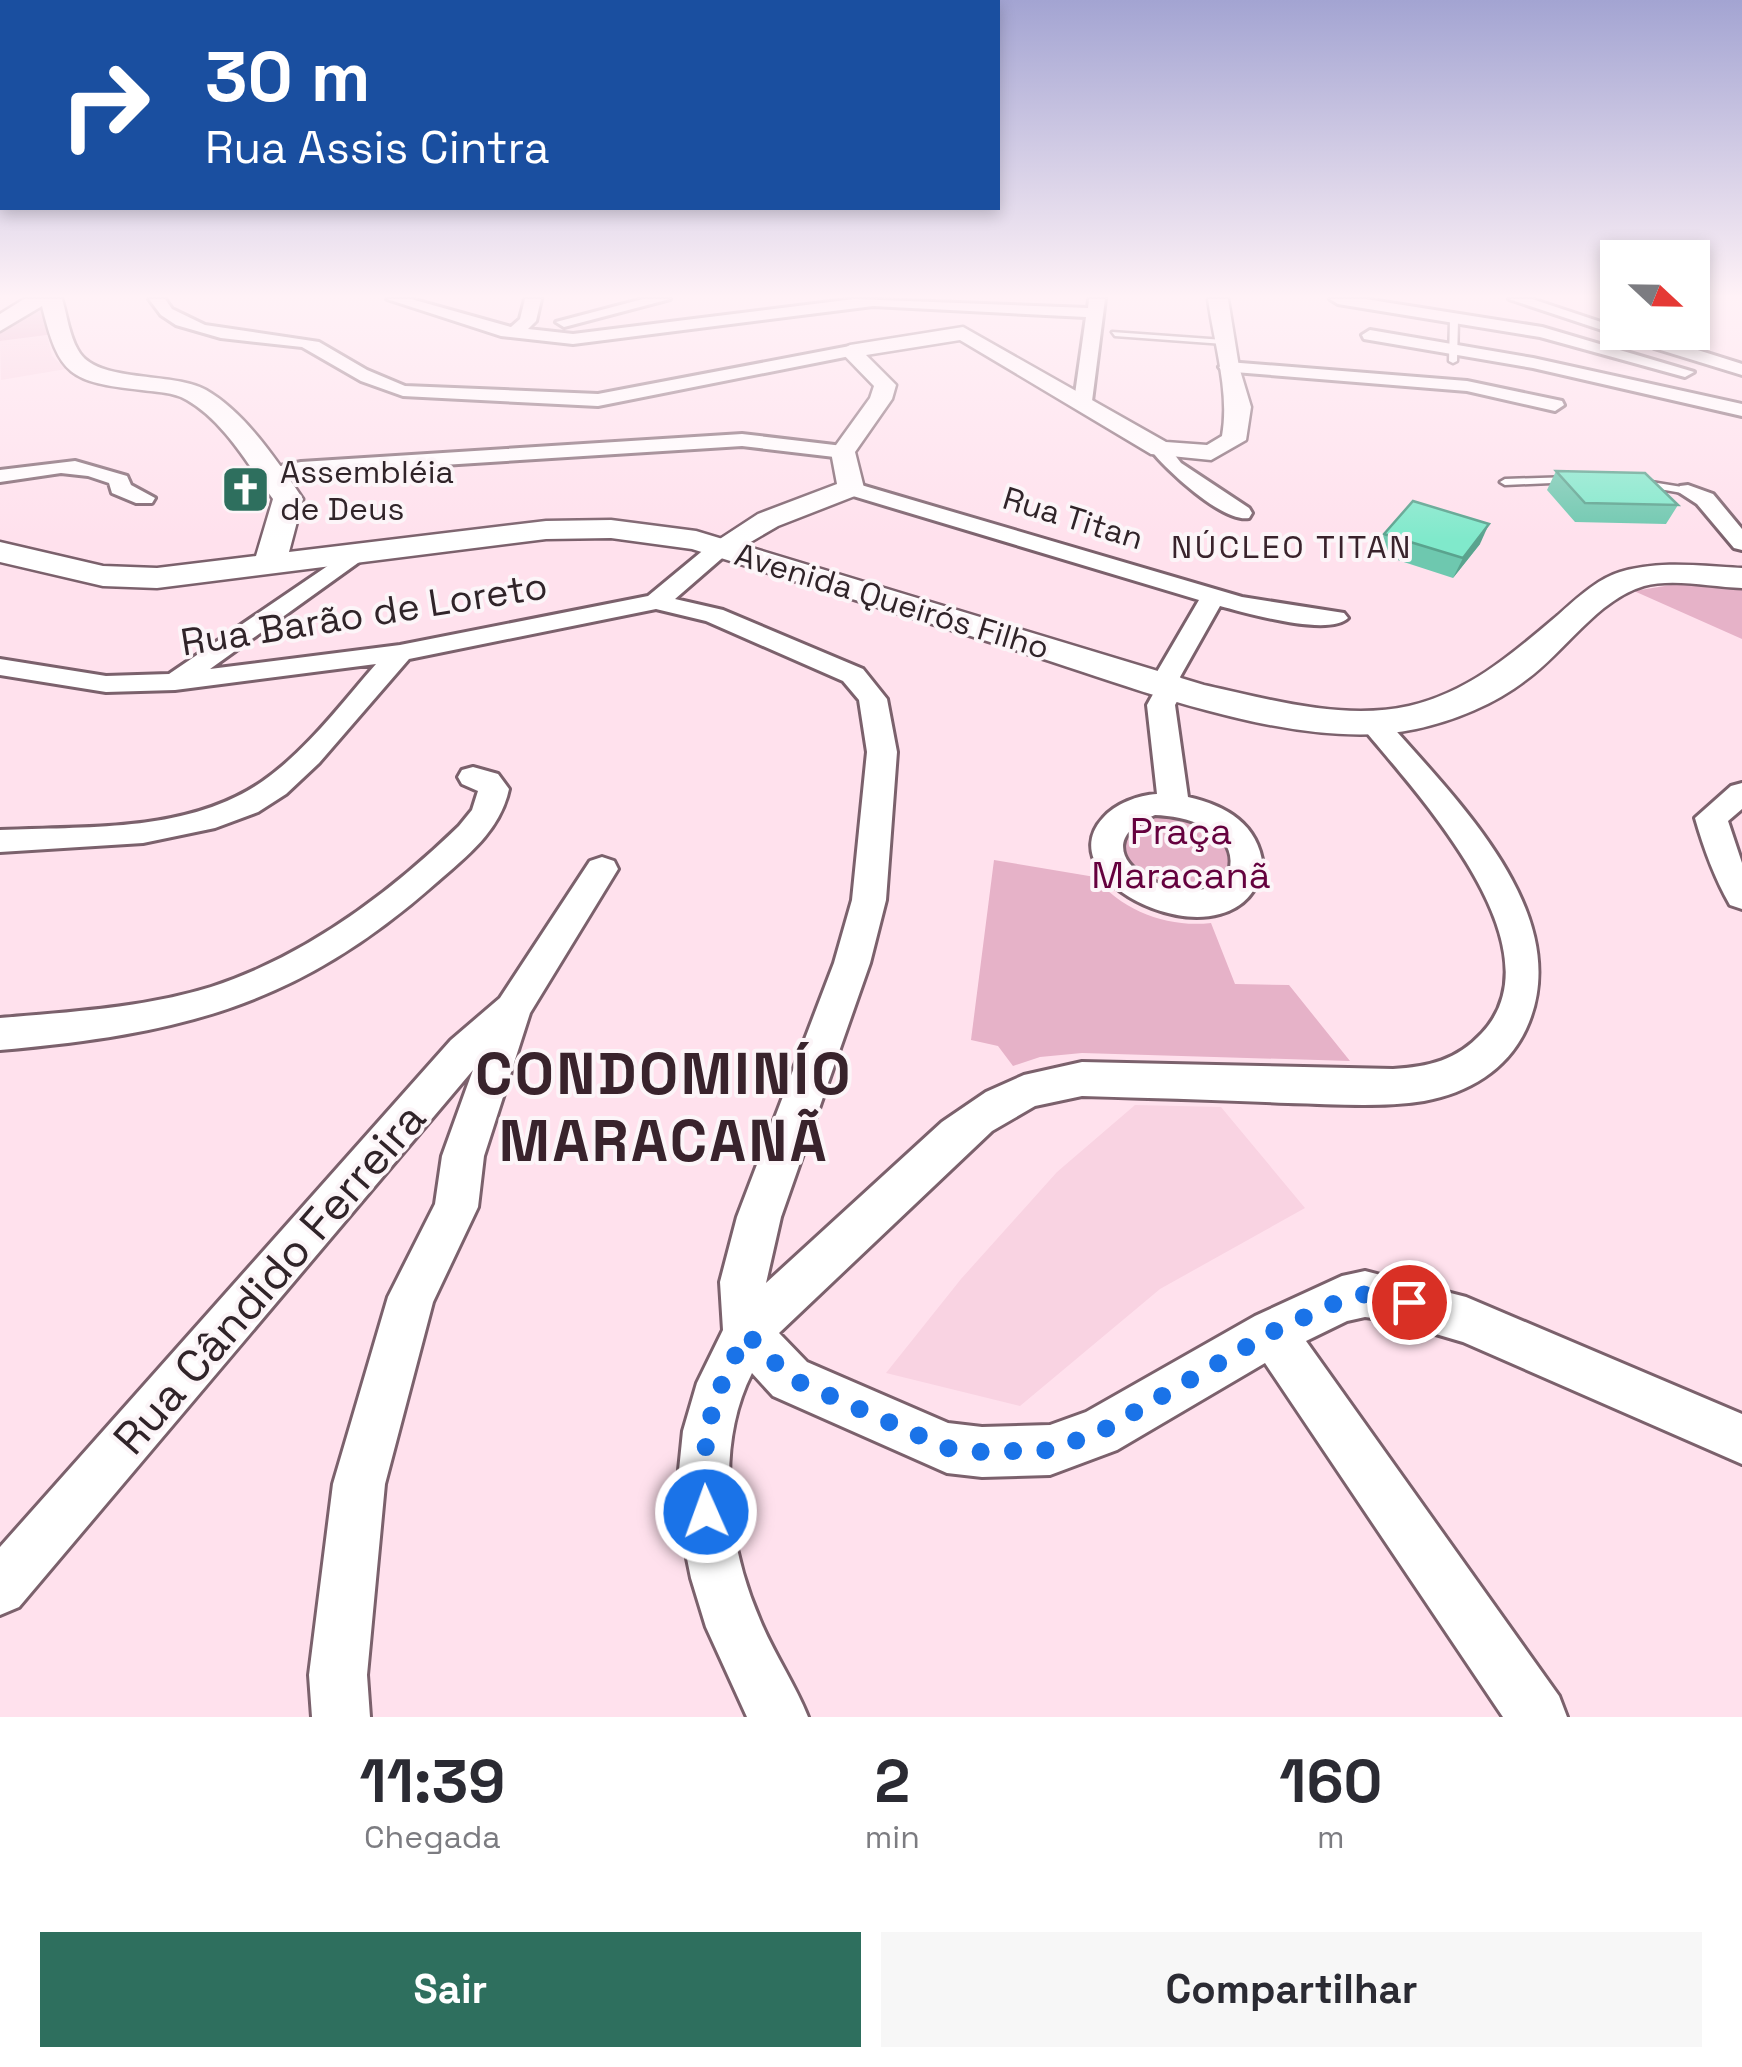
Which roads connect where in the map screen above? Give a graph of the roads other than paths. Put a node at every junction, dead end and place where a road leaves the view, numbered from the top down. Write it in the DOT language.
graph roads {
  1 [pos="121,379"];
  2 [pos="371,379"];
  3 [pos="705,379"];
  4 [pos="879,379"];
  5 [pos="1044,379"];
  6 [pos="1086,379"];
  7 [pos="1232,379"];
  8 [pos="1445,379"];
  9 [pos="1605,379"];
  10 [pos="1083,401"];
  11 [pos="1555,405"];
  12 [pos="1742,410"];
  13 [pos="1160,449"];
  14 [pos="843,452"];
  15 [pos="267,474"];
  16 [pos="0,476"];
  17 [pos="1590,481"];
  18 [pos="1505,482"];
  19 [pos="1632,482"];
  20 [pos="851,488"];
  21 [pos="1688,491"];
  22 [pos="144,498"];
  23 [pos="1241,513"];
  24 [pos="720,548"];
  25 [pos="0,552"];
  26 [pos="354,555"];
  27 [pos="269,566"];
  28 [pos="1741,569"];
  29 [pos="1213,598"];
  30 [pos="656,602"];
  31 [pos="1335,618"];
  32 [pos="400,653"];
  33 [pos="0,667"];
  34 [pos="175,682"];
  35 [pos="1171,688"];
  36 [pos="1373,722"];
  37 [pos="473,777"];
  38 [pos="1742,792"];
  39 [pos="1174,804"];
  40 [pos="1726,822"];
  41 [pos="0,841"];
  42 [pos="602,869"];
  43 [pos="1742,896"];
  44 [pos="514,1009"];
  45 [pos="0,1034"];
  46 [pos="1272,1332"];
  47 [pos="747,1334"];
  48 [pos="1742,1440"];
  49 [pos="0,1588"];
  50 [pos="340,1717"];
  51 [pos="779,1717"];
  52 [pos="1538,1717"];
  1 -- 15 [label="main road"];
  2 -- 3 [label="street"];
  4 -- 14 [label="street"];
  5 -- 10 [label="street"];
  6 -- 10 [label="street"];
  7 -- 13 [label="street"];
  8 -- 11 [label="street"];
  9 -- 12 [label="street"];
  10 -- 13 [label="street"];
  13 -- 23 [label="street"];
  14 -- 15 [label="street"];
  14 -- 20 [label="street"];
  15 -- 27 [label="main road"];
  16 -- 22 [label="street"];
  17 -- 18 [label="lane"];
  19 -- 21 [label="lane"];
  20 -- 24 [label="street"];
  20 -- 29 [label="street, Rua Titan"];
  21 -- 28 [label="street"];
  24 -- 26 [label="main road, Avenida Queirós Filho"];
  24 -- 30 [label="street, Rua Barão de Loreto"];
  24 -- 35 [label="main road, Avenida Queirós Filho"];
  25 -- 27 [label="main road, Avenida Queirós Filho"];
  26 -- 27 [label="main road, Avenida Queirós Filho"];
  26 -- 34 [label="street"];
  28 -- 36 [label="main road, Avenida Queirós Filho"];
  29 -- 31 [label="street, Rua Titan"];
  29 -- 35 [label="street"];
  30 -- 32 [label="street, Rua Barão de Loreto"];
  30 -- 47 [label="street"];
  32 -- 34 [label="street, Rua Barão de Loreto"];
  32 -- 41 [label="street"];
  33 -- 34 [label="street, Rua Barão de Loreto"];
  35 -- 36 [label="main road, Avenida Queirós Filho"];
  35 -- 39 [label="street"];
  36 -- 47 [label="street"];
  37 -- 45 [label="street"];
  38 -- 40 [label="street"];
  40 -- 43 [label="street"];
  42 -- 44 [label="street, Rua Cândido Ferreira"];
  44 -- 49 [label="street, Rua Cândido Ferreira"];
  44 -- 50 [label="street"];
  46 -- 47 [label="street"];
  46 -- 48 [label="street"];
  46 -- 52 [label="street"];
  47 -- 51 [label="street"];
}
